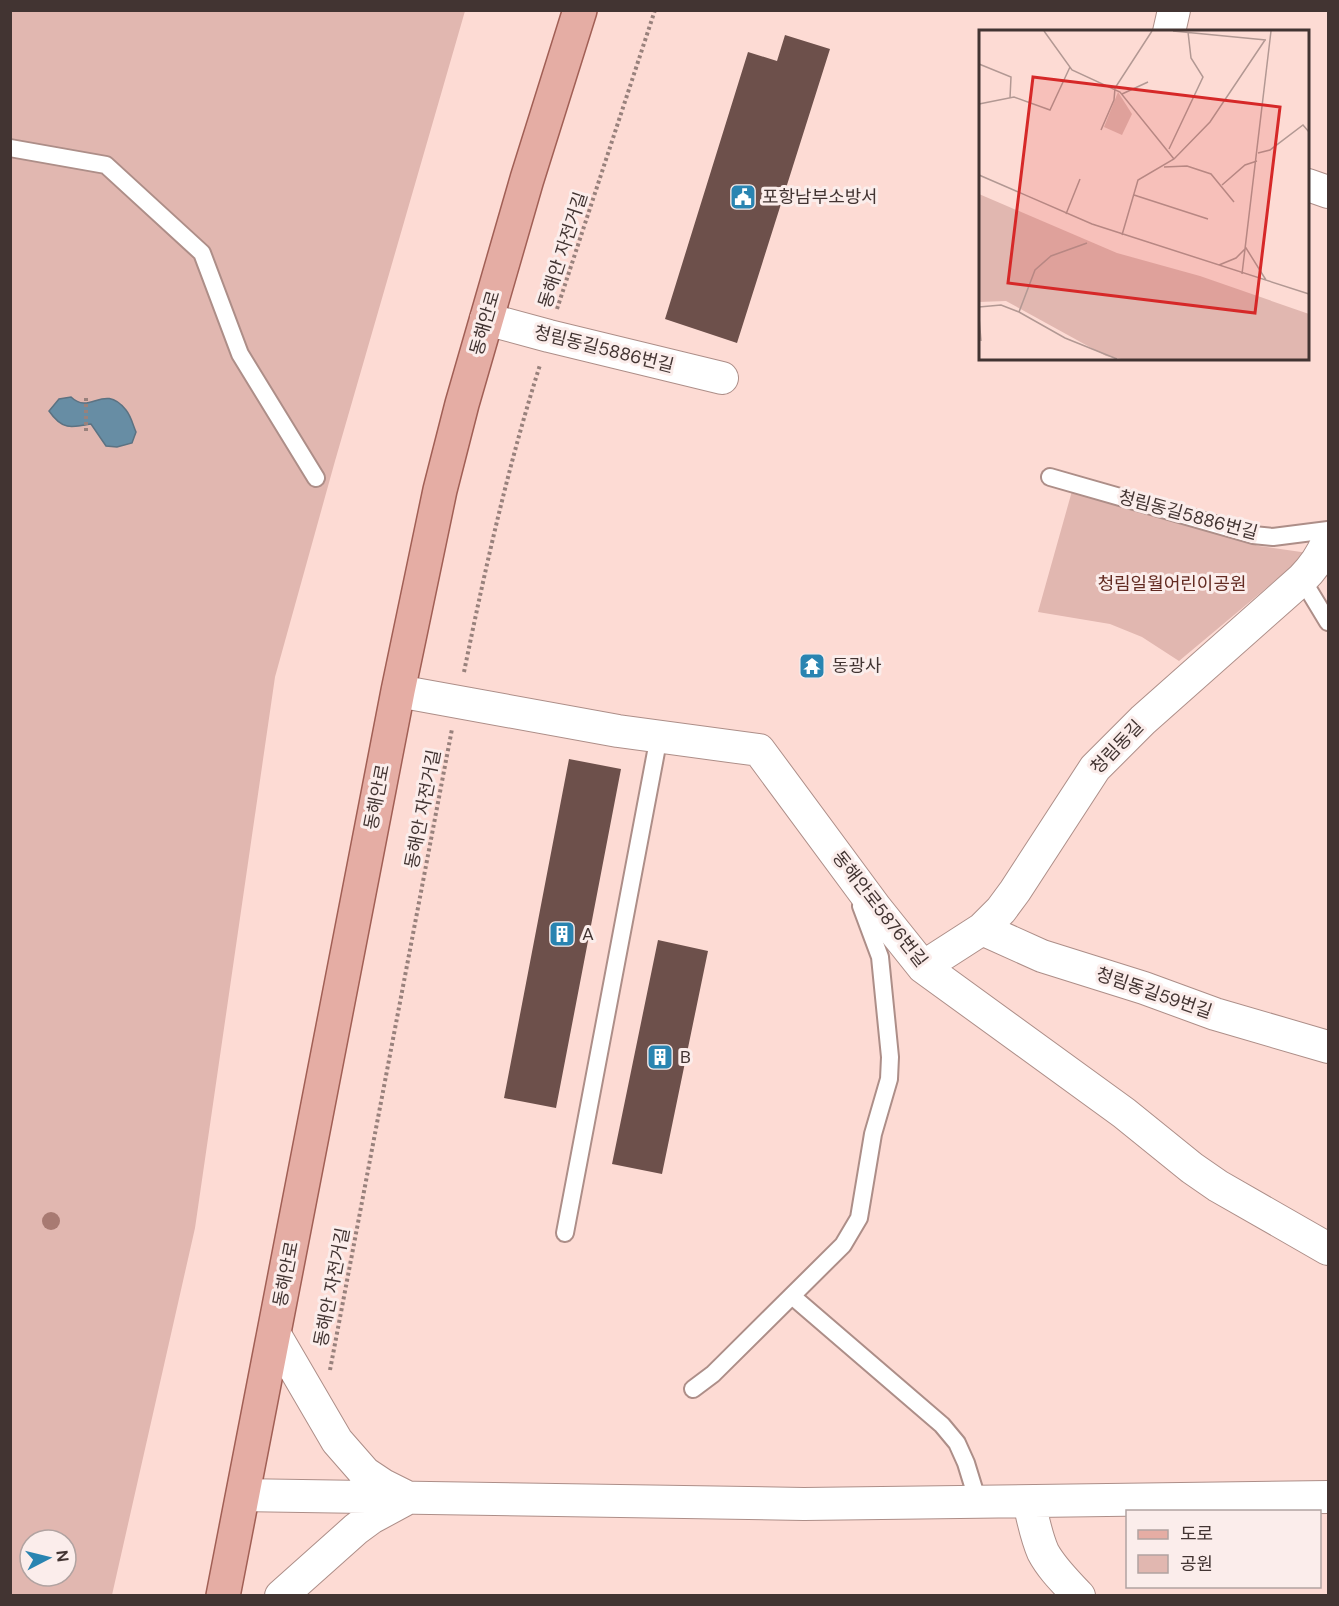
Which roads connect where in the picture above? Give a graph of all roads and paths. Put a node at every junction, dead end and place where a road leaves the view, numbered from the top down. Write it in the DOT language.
graph roads {
  1 [pos="580,10"];
  2 [pos="655,10"];
  3 [pos="1174,10"];
  4 [pos="1169,30"];
  5 [pos="10,148"];
  6 [pos="1309,185"];
  7 [pos="1329,192"];
  8 [pos="486,319"];
  9 [pos="549,336"];
  10 [pos="722,378"];
  11 [pos="86,398"];
  12 [pos="86,431"];
  13 [pos="1050,477"];
  14 [pos="316,478"];
  15 [pos="1329,530"];
  16 [pos="1329,540"];
  17 [pos="1302,579"];
  18 [pos="1329,622"];
  19 [pos="398,691"];
  20 [pos="457,703"];
  21 [pos="659,736"];
  22 [pos="847,868"];
  23 [pos="982,929"];
  24 [pos="880,957"];
  25 [pos="928,958"];
  26 [pos="1329,1047"];
  27 [pos="565,1233"];
  28 [pos="1329,1248"];
  29 [pos="792,1296"];
  30 [pos="274,1333"];
  31 [pos="328,1379"];
  32 [pos="693,1389"];
  33 [pos="243,1495"];
  34 [pos="408,1497"];
  35 [pos="1329,1497"];
  36 [pos="978,1502"];
  37 [pos="1029,1502"];
  38 [pos="223,1596"];
  39 [pos="281,1596"];
  40 [pos="1079,1596"];
  1 -- 8 [label="main road, 동해안로"];
  2 -- 9 [label="path, 동해안 자전거길"];
  3 -- 4 [label="street"];
  5 -- 14 [label="lane"];
  6 -- 7 [label="street"];
  8 -- 9 [label="street, 청림동길5886번길"];
  8 -- 19 [label="main road, 동해안로"];
  9 -- 10 [label="street, 청림동길5886번길"];
  9 -- 20 [label="path, 동해안 자전거길"];
  11 -- 12 [label="path"];
  13 -- 15 [label="lane, 청림동길5886번길"];
  16 -- 17 [label="street, 청림동길"];
  17 -- 18 [label="lane"];
  17 -- 23 [label="street, 청림동길"];
  19 -- 20 [label="street, 동해안로5876번길"];
  19 -- 30 [label="main road, 동해안로"];
  20 -- 21 [label="street, 동해안로5876번길"];
  20 -- 31 [label="path, 동해안 자전거길"];
  21 -- 22 [label="street, 동해안로5876번길"];
  21 -- 27 [label="lane"];
  22 -- 24 [label="lane"];
  22 -- 25 [label="street, 동해안로5876번길"];
  23 -- 25 [label="street, 청림동길"];
  23 -- 26 [label="street, 청림동길59번길"];
  24 -- 25 [label="lane"];
  24 -- 29 [label="lane"];
  25 -- 28 [label="street, 동해안로5876번길"];
  29 -- 32 [label="lane"];
  29 -- 36 [label="lane"];
  30 -- 33 [label="main road, 동해안로"];
  30 -- 34 [label="street"];
  33 -- 34 [label="street"];
  33 -- 38 [label="main road, 동해안로"];
  34 -- 36 [label="street"];
  34 -- 39 [label="street"];
  35 -- 37 [label="street"];
  36 -- 37 [label="street"];
  37 -- 40 [label="street"];
}
